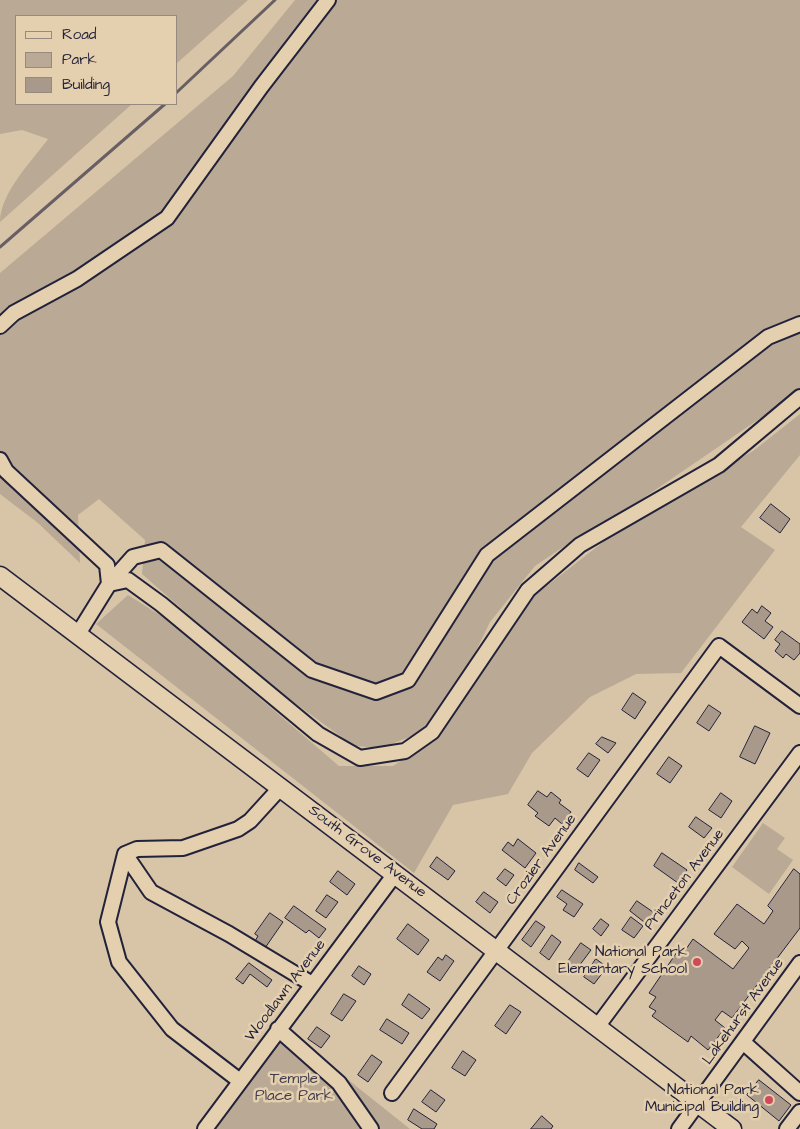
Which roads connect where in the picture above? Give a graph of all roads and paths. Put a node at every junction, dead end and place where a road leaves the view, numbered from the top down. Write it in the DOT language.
graph roads {
  1 [pos="328,0"];
  2 [pos="800,324"];
  3 [pos="0,326"];
  4 [pos="800,397"];
  5 [pos="0,460"];
  6 [pos="0,576"];
  7 [pos="109,584"];
  8 [pos="78,634"];
  9 [pos="800,706"];
  10 [pos="800,753"];
  11 [pos="281,787"];
  12 [pos="126,854"];
  13 [pos="394,874"];
  14 [pos="496,950"];
  15 [pos="800,963"];
  16 [pos="312,984"];
  17 [pos="597,1027"];
  18 [pos="278,1030"];
  19 [pos="743,1042"];
  20 [pos="240,1081"];
  21 [pos="392,1093"];
  22 [pos="800,1093"];
  23 [pos="699,1104"];
  24 [pos="800,1112"];
  25 [pos="205,1129"];
  26 [pos="371,1129"];
  27 [pos="679,1129"];
  28 [pos="732,1129"];
  29 [pos="787,1129"];
  1 -- 3 [label="street"];
  2 -- 7 [label="street"];
  4 -- 7 [label="street"];
  5 -- 7 [label="street"];
  6 -- 8 [label="main road, South Grove Avenue"];
  7 -- 8 [label="street"];
  8 -- 11 [label="main road, South Grove Avenue"];
  9 -- 14 [label="street, Crozier Avenue"];
  10 -- 17 [label="street, Princeton Avenue"];
  11 -- 12 [label="street"];
  11 -- 13 [label="main road, South Grove Avenue"];
  12 -- 16 [label="street"];
  12 -- 20 [label="street"];
  13 -- 14 [label="main road, South Grove Avenue"];
  13 -- 16 [label="street, Woodlawn Avenue"];
  14 -- 17 [label="main road, South Grove Avenue"];
  14 -- 21 [label="street, Crozier Avenue"];
  15 -- 19 [label="street, Lakehurst Avenue"];
  16 -- 18 [label="street, Woodlawn Avenue"];
  17 -- 23 [label="main road, South Grove Avenue"];
  18 -- 20 [label="street, Woodlawn Avenue"];
  18 -- 26 [label="street"];
  19 -- 22 [label="street"];
  19 -- 23 [label="street, Lakehurst Avenue"];
  20 -- 25 [label="street, Woodlawn Avenue"];
  23 -- 27 [label="street, Lakehurst Avenue"];
  23 -- 28 [label="main road, South Grove Avenue"];
  24 -- 29 [label="street"];
}
